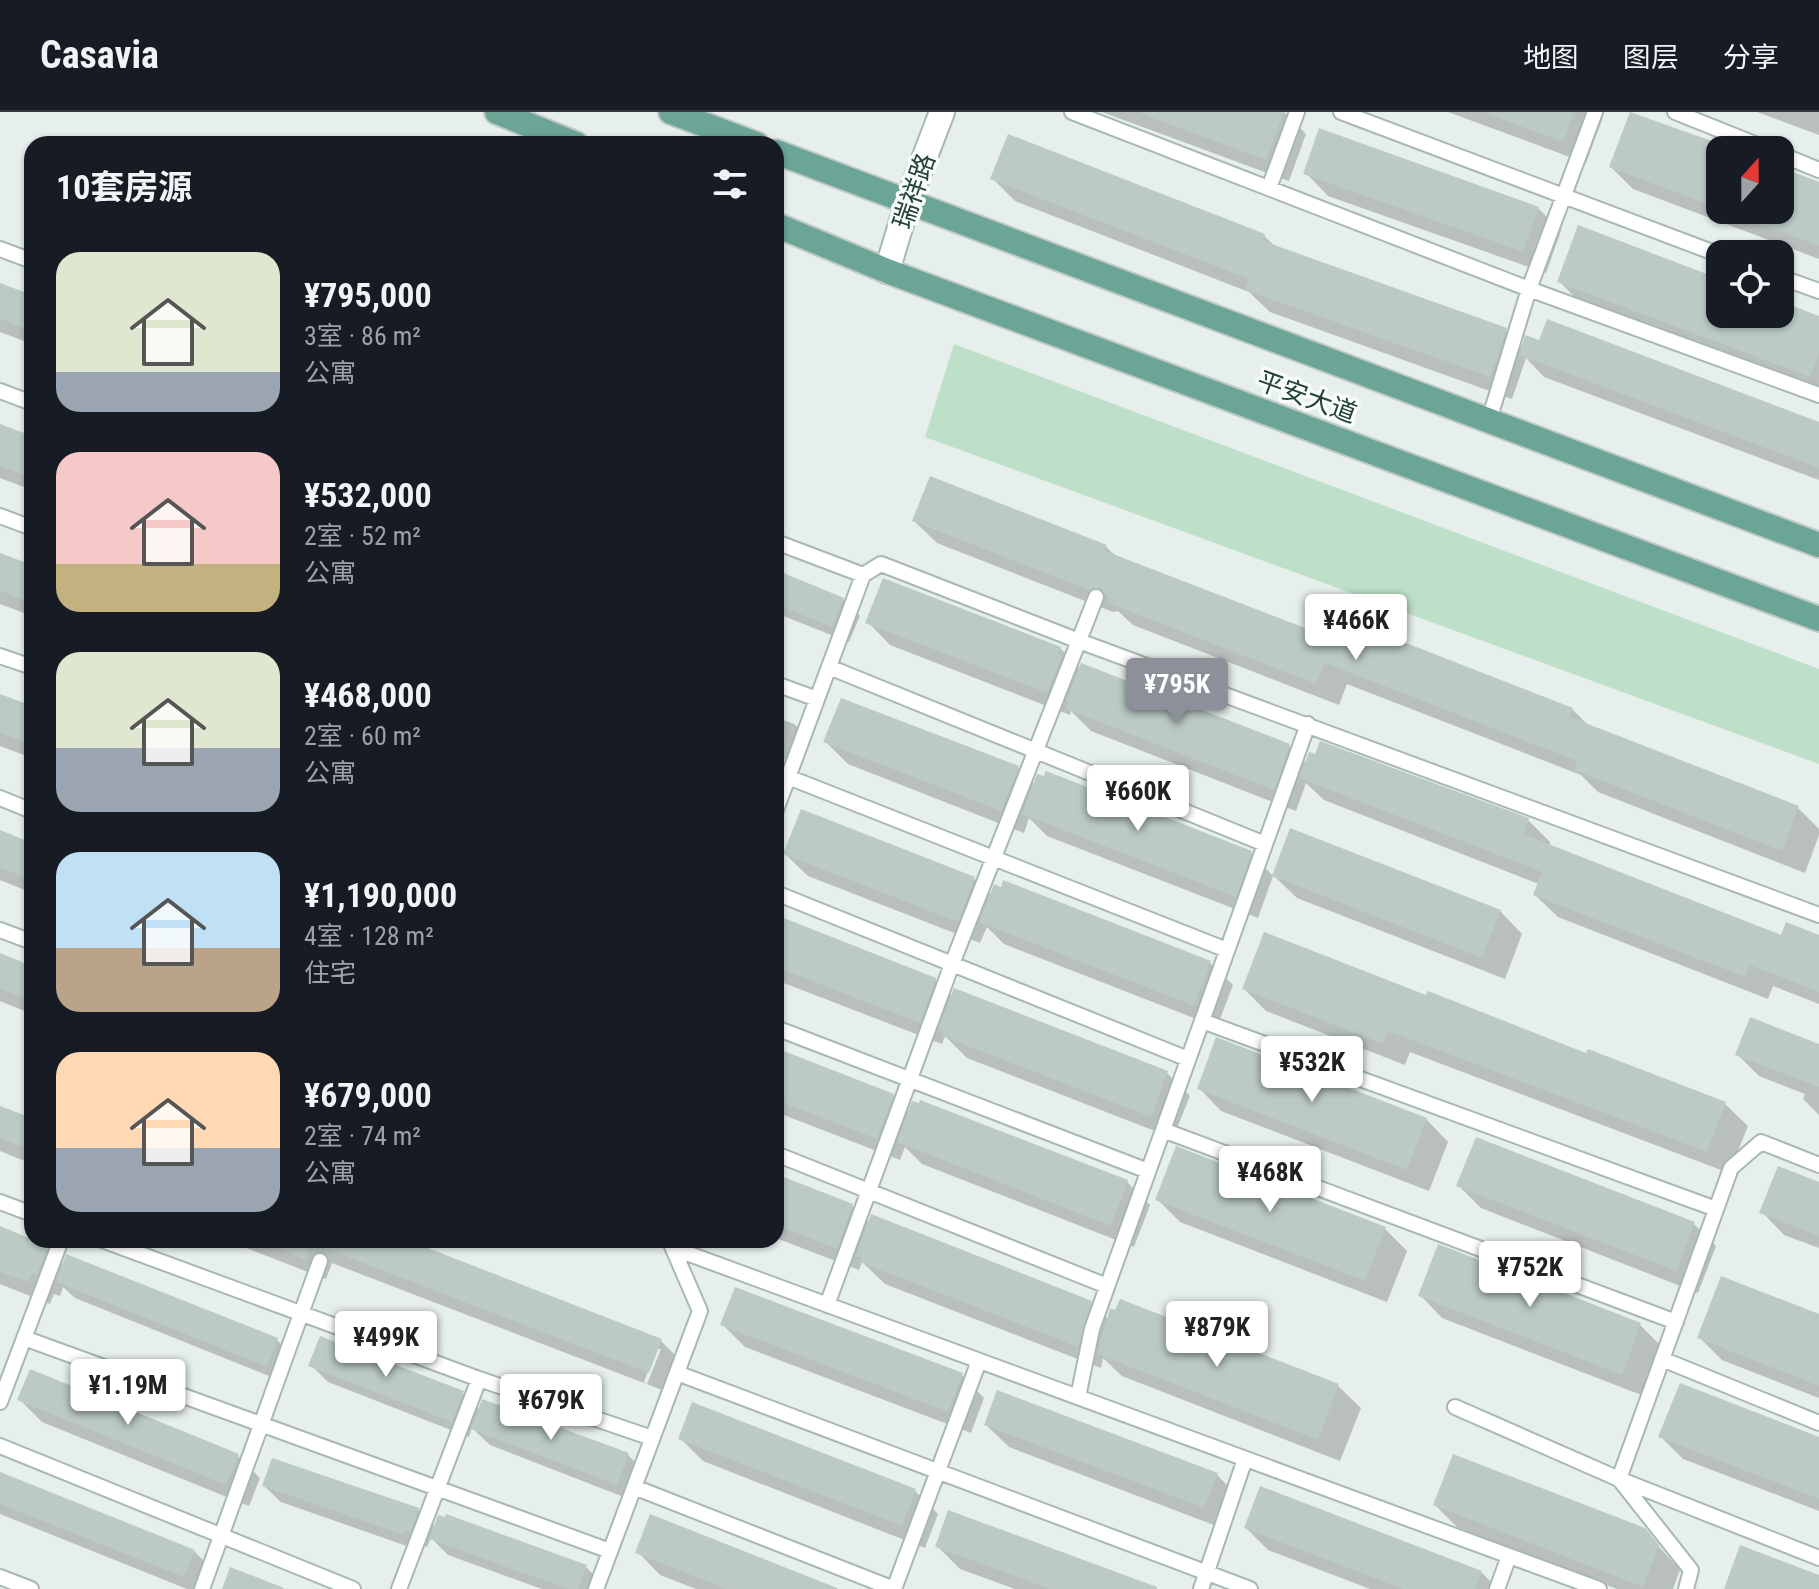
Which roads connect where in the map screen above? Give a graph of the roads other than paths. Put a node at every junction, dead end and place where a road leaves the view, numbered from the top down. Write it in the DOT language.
graph roads {
  1 [pos="497,112"];
  2 [pos="671,112"];
  3 [pos="942,112"];
  4 [pos="1072,112"];
  5 [pos="1297,112"];
  6 [pos="1341,112"];
  7 [pos="1595,112"];
  8 [pos="1675,112"];
  9 [pos="556,136"];
  10 [pos="735,136"];
  11 [pos="1735,136"];
  12 [pos="784,155"];
  13 [pos="1794,160"];
  14 [pos="1819,170"];
  15 [pos="1269,188"];
  16 [pos="1562,196"];
  17 [pos="908,201"];
  18 [pos="784,228"];
  19 [pos="0,249"];
  20 [pos="1706,250"];
  21 [pos="24,258"];
  22 [pos="887,271"];
  23 [pos="1794,282"];
  24 [pos="1529,289"];
  25 [pos="1819,291"];
  26 [pos="0,391"];
  27 [pos="1819,395"];
  28 [pos="24,400"];
  29 [pos="1489,420"];
  30 [pos="0,516"];
  31 [pos="24,525"];
  32 [pos="784,545"];
  33 [pos="1819,545"];
  34 [pos="863,575"];
  35 [pos="1096,597"];
  36 [pos="1819,619"];
  37 [pos="1079,641"];
  38 [pos="0,656"];
  39 [pos="24,664"];
  40 [pos="829,667"];
  41 [pos="784,687"];
  42 [pos="817,699"];
  43 [pos="1308,724"];
  44 [pos="1036,751"];
  45 [pos="788,777"];
  46 [pos="784,788"];
  47 [pos="0,798"];
  48 [pos="24,808"];
  49 [pos="1265,844"];
  50 [pos="994,858"];
  51 [pos="784,896"];
  52 [pos="1819,915"];
  53 [pos="0,930"];
  54 [pos="24,939"];
  55 [pos="1227,950"];
  56 [pos="952,964"];
  57 [pos="1202,1021"];
  58 [pos="784,1031"];
  59 [pos="1188,1059"];
  60 [pos="909,1079"];
  61 [pos="1163,1130"];
  62 [pos="784,1157"];
  63 [pos="1819,1165"];
  64 [pos="1148,1171"];
  65 [pos="870,1191"];
  66 [pos="0,1202"];
  67 [pos="1716,1209"];
  68 [pos="24,1211"];
  69 [pos="58,1248"];
  70 [pos="124,1248"];
  71 [pos="673,1248"];
  72 [pos="681,1248"];
  73 [pos="320,1261"];
  74 [pos="1107,1286"];
  75 [pos="827,1305"];
  76 [pos="300,1313"];
  77 [pos="1676,1322"];
  78 [pos="24,1338"];
  79 [pos="1662,1359"];
  80 [pos="979,1361"];
  81 [pos="677,1373"];
  82 [pos="479,1379"];
  83 [pos="1078,1397"];
  84 [pos="0,1402"];
  85 [pos="1455,1407"];
  86 [pos="1819,1423"];
  87 [pos="261,1426"];
  88 [pos="652,1438"];
  89 [pos="0,1446"];
  90 [pos="1245,1459"];
  91 [pos="938,1471"];
  92 [pos="1619,1479"];
  93 [pos="634,1487"];
  94 [pos="437,1489"];
  95 [pos="223,1536"];
  96 [pos="610,1551"];
  97 [pos="1509,1556"];
  98 [pos="1819,1558"];
  99 [pos="1207,1573"];
  100 [pos="0,1577"];
  101 [pos="31,1589"];
  102 [pos="202,1589"];
  103 [pos="353,1589"];
  104 [pos="399,1589"];
  105 [pos="596,1589"];
  106 [pos="894,1589"];
  107 [pos="1201,1589"];
  108 [pos="1250,1589"];
  109 [pos="1497,1589"];
  110 [pos="1599,1589"];
  111 [pos="1686,1589"];
  1 -- 9 [label="main road"];
  2 -- 10 [label="main road"];
  3 -- 17 [label="street, 瑞祥路"];
  4 -- 15 [label="lane"];
  5 -- 15 [label="lane"];
  6 -- 16 [label="lane"];
  7 -- 16 [label="lane"];
  8 -- 11 [label="lane"];
  12 -- 17 [label="main road, 平安大道"];
  13 -- 14 [label="lane"];
  15 -- 24 [label="lane"];
  16 -- 20 [label="lane"];
  16 -- 24 [label="lane"];
  17 -- 22 [label="street, 瑞祥路"];
  17 -- 29 [label="main road, 平安大道"];
  18 -- 22 [label="main road, 平安大道"];
  19 -- 21 [label="lane"];
  22 -- 36 [label="main road, 平安大道"];
  23 -- 25 [label="lane"];
  24 -- 27 [label="lane"];
  24 -- 29 [label="lane"];
  26 -- 28 [label="lane"];
  29 -- 33 [label="main road, 平安大道"];
  30 -- 31 [label="lane"];
  32 -- 34 [label="lane"];
  34 -- 37 [label="lane"];
  34 -- 40 [label="lane"];
  35 -- 37 [label="lane"];
  37 -- 43 [label="lane"];
  37 -- 44 [label="lane"];
  38 -- 39 [label="lane"];
  40 -- 42 [label="lane"];
  40 -- 44 [label="lane"];
  41 -- 42 [label="lane"];
  42 -- 45 [label="lane"];
  43 -- 49 [label="lane"];
  43 -- 52 [label="lane"];
  44 -- 49 [label="lane"];
  44 -- 50 [label="lane"];
  45 -- 46 [label="lane"];
  45 -- 50 [label="lane"];
  47 -- 48 [label="lane"];
  49 -- 55 [label="lane"];
  50 -- 55 [label="lane"];
  50 -- 56 [label="lane"];
  51 -- 56 [label="lane"];
  53 -- 54 [label="lane"];
  55 -- 57 [label="lane"];
  56 -- 59 [label="lane"];
  56 -- 60 [label="lane"];
  57 -- 59 [label="lane"];
  57 -- 67 [label="lane"];
  58 -- 60 [label="lane"];
  59 -- 61 [label="lane"];
  60 -- 64 [label="lane"];
  60 -- 65 [label="lane"];
  61 -- 64 [label="lane"];
  61 -- 77 [label="lane"];
  62 -- 65 [label="lane"];
  63 -- 67 [label="lane"];
  64 -- 74 [label="lane"];
  65 -- 74 [label="lane"];
  65 -- 75 [label="lane"];
  66 -- 68 [label="lane"];
  67 -- 77 [label="lane"];
  69 -- 78 [label="lane"];
  70 -- 76 [label="lane"];
  71 -- 81 [label="lane"];
  72 -- 75 [label="lane"];
  73 -- 76 [label="lane"];
  74 -- 83 [label="lane"];
  75 -- 80 [label="lane"];
  76 -- 82 [label="lane"];
  76 -- 87 [label="lane"];
  77 -- 79 [label="lane"];
  78 -- 84 [label="lane"];
  78 -- 87 [label="lane"];
  79 -- 86 [label="lane"];
  79 -- 92 [label="lane"];
  80 -- 83 [label="lane"];
  80 -- 91 [label="lane"];
  81 -- 88 [label="lane"];
  81 -- 91 [label="lane"];
  82 -- 88 [label="lane"];
  82 -- 94 [label="lane"];
  83 -- 90 [label="lane"];
  85 -- 92 [label="lane"];
  87 -- 94 [label="lane"];
  87 -- 95 [label="lane"];
  88 -- 93 [label="lane"];
  89 -- 95 [label="lane"];
  90 -- 97 [label="lane"];
  90 -- 99 [label="lane"];
  91 -- 99 [label="lane"];
  91 -- 106 [label="lane"];
  92 -- 98 [label="lane"];
  92 -- 111 [label="lane"];
  93 -- 96 [label="lane"];
  93 -- 106 [label="lane"];
  94 -- 96 [label="lane"];
  94 -- 104 [label="lane"];
  95 -- 102 [label="lane"];
  95 -- 103 [label="lane"];
  96 -- 105 [label="lane"];
  97 -- 109 [label="lane"];
  97 -- 110 [label="lane"];
  99 -- 107 [label="lane"];
  99 -- 108 [label="lane"];
  100 -- 101 [label="lane"];
}
